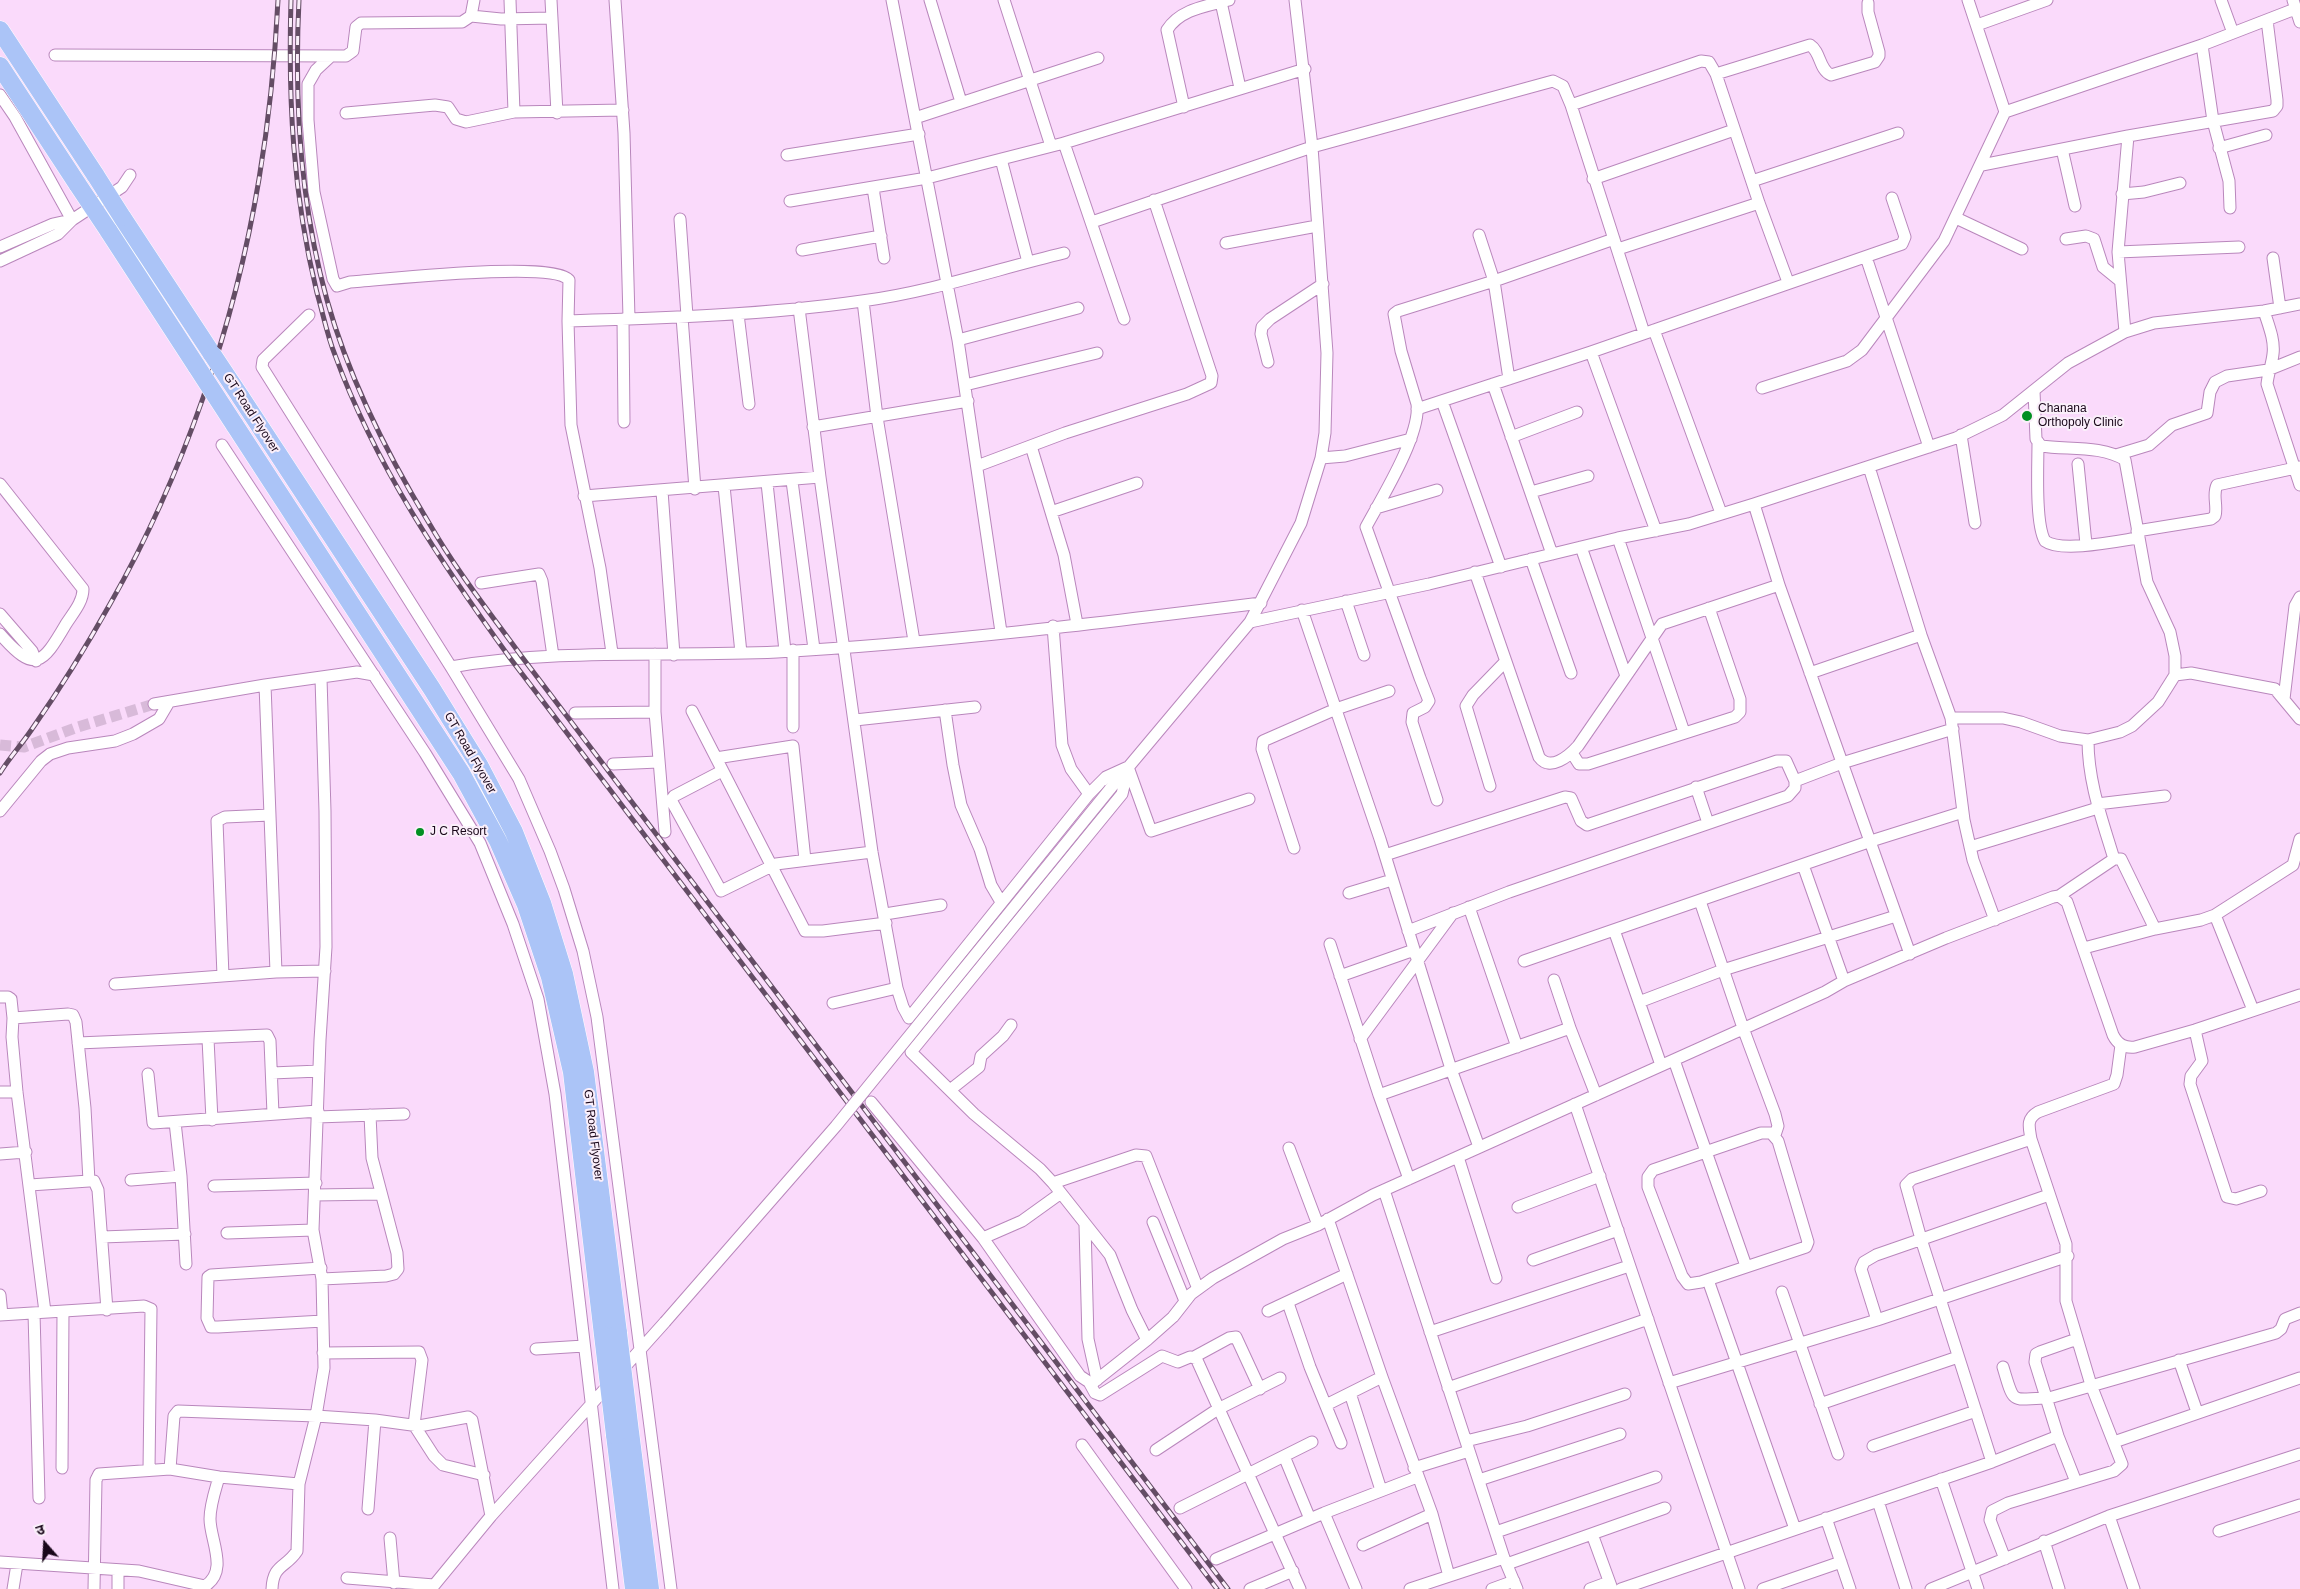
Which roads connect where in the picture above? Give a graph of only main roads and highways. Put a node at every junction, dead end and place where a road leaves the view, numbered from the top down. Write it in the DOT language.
graph roads {
  1 [pos="0,30"];
  2 [pos="0,66"];
  3 [pos="610,1334"];
  4 [pos="623,1434"];
  5 [pos="634,1589"];
  6 [pos="650,1589"];
  1 -- 3 [label="highway, GT Road Flyover, bridge"];
  2 -- 3 [label="highway, GT Road Flyover, bridge"];
  3 -- 4 [label="highway, GT Road Flyover, bridge"];
  4 -- 5 [label="highway, GT Road Flyover"];
  4 -- 6 [label="highway, GT Road Flyover"];
}
